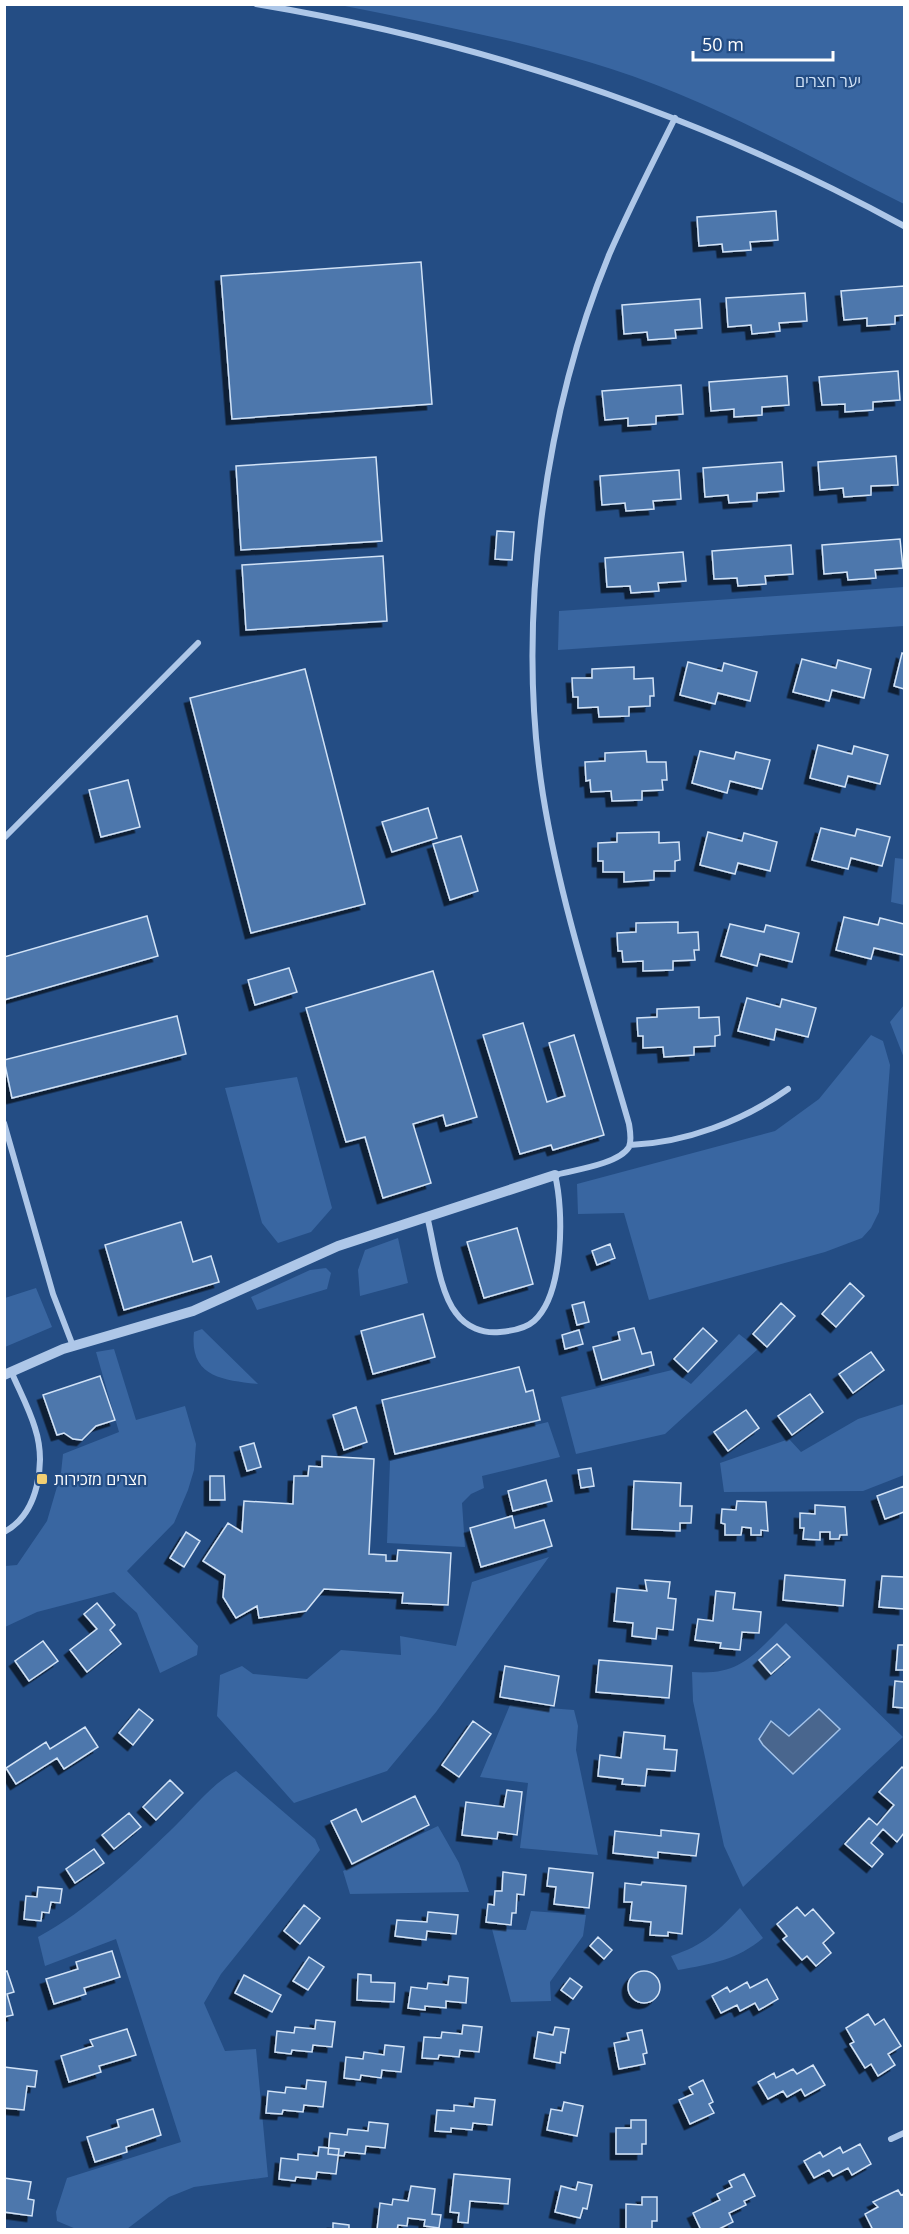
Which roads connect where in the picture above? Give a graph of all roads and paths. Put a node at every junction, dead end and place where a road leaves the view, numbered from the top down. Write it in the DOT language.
graph roads {
  1 [pos="256,4"];
  2 [pos="675,118"];
  3 [pos="904,226"];
  4 [pos="198,643"];
  5 [pos="4,838"];
  6 [pos="788,1089"];
  7 [pos="4,1123"];
  8 [pos="630,1145"];
  9 [pos="555,1175"];
  10 [pos="427,1216"];
  11 [pos="73,1346"];
  12 [pos="8,1373"];
  13 [pos="4,1532"];
  14 [pos="904,2133"];
  15 [pos="891,2139"];
  1 -- 2 [label="street"];
  2 -- 3 [label="street"];
  2 -- 8 [label="street"];
  4 -- 5 [label="street"];
  6 -- 8 [label="street"];
  7 -- 11 [label="street"];
  8 -- 9 [label="street"];
  9 -- 10 [label="street"];
  9 -- 10 [label="street"];
  10 -- 11 [label="street"];
  11 -- 12 [label="street"];
  12 -- 13 [label="street"];
  14 -- 15 [label="street"];
}
